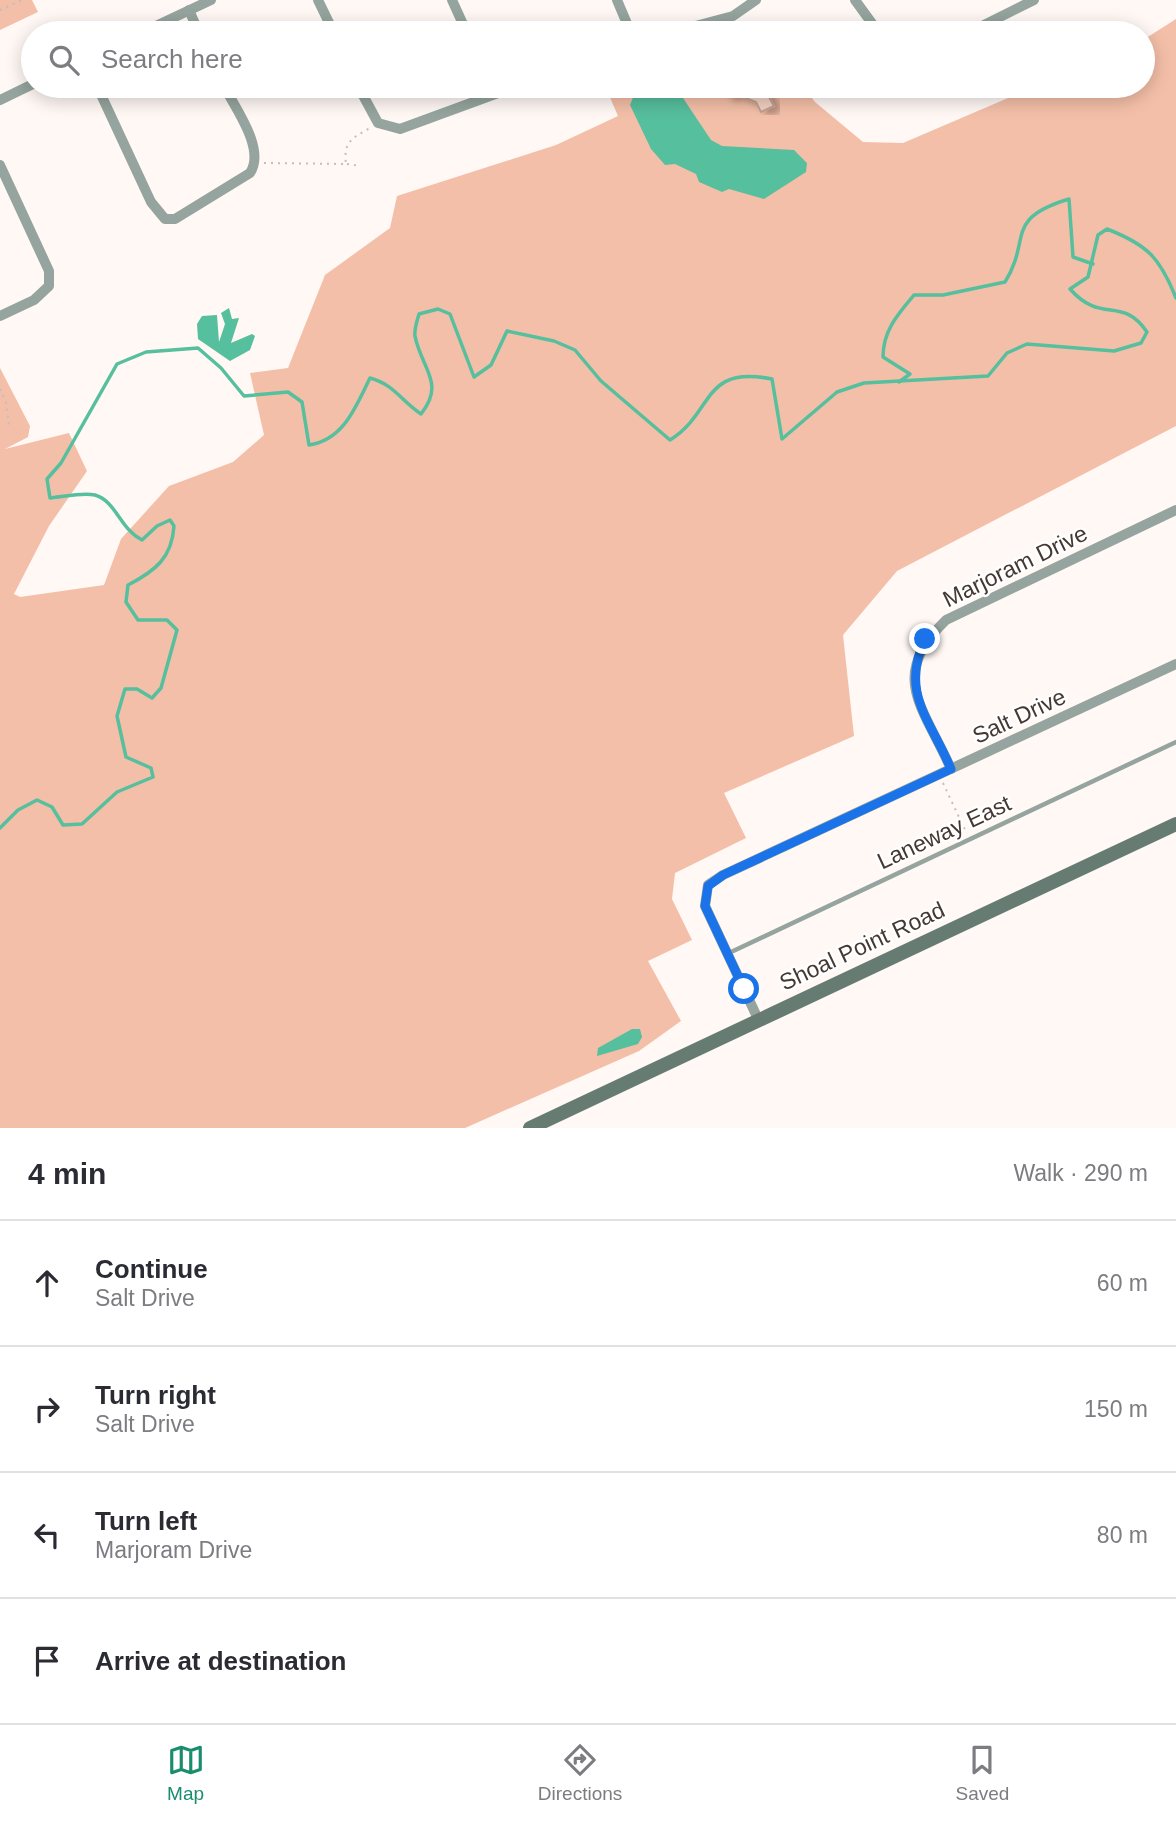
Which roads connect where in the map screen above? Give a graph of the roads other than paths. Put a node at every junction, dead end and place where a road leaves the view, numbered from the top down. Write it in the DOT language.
graph roads {
  1 [pos="211,0"];
  2 [pos="318,0"];
  3 [pos="452,0"];
  4 [pos="617,0"];
  5 [pos="756,0"];
  6 [pos="855,0"];
  7 [pos="1034,0"];
  8 [pos="189,10"];
  9 [pos="166,21"];
  10 [pos="194,21"];
  11 [pos="328,21"];
  12 [pos="462,21"];
  13 [pos="626,21"];
  14 [pos="720,21"];
  15 [pos="870,21"];
  16 [pos="992,21"];
  17 [pos="21,90"];
  18 [pos="103,98"];
  19 [pos="230,98"];
  20 [pos="364,98"];
  21 [pos="475,98"];
  22 [pos="0,100"];
  23 [pos="0,165"];
  24 [pos="0,316"];
  25 [pos="1176,510"];
  26 [pos="1176,664"];
  27 [pos="1176,742"];
  28 [pos="951,769"];
  29 [pos="1176,824"];
  30 [pos="728,954"];
  31 [pos="759,1021"];
  32 [pos="530,1128"];
  1 -- 8 [label="street"];
  2 -- 11 [label="street"];
  3 -- 12 [label="street"];
  4 -- 13 [label="street"];
  5 -- 14 [label="street"];
  6 -- 15 [label="street"];
  7 -- 16 [label="street"];
  8 -- 9 [label="street"];
  8 -- 10 [label="street"];
  17 -- 22 [label="street"];
  18 -- 19 [label="street"];
  20 -- 21 [label="street"];
  23 -- 24 [label="street"];
  25 -- 28 [label="street, Marjoram Drive"];
  26 -- 28 [label="street, Salt Drive"];
  27 -- 30 [label="lane, Laneway East"];
  28 -- 30 [label="street, Salt Drive"];
  29 -- 31 [label="street, Shoal Point Road"];
  30 -- 31 [label="street, Salt Drive"];
  31 -- 32 [label="street, Shoal Point Road"];
}
